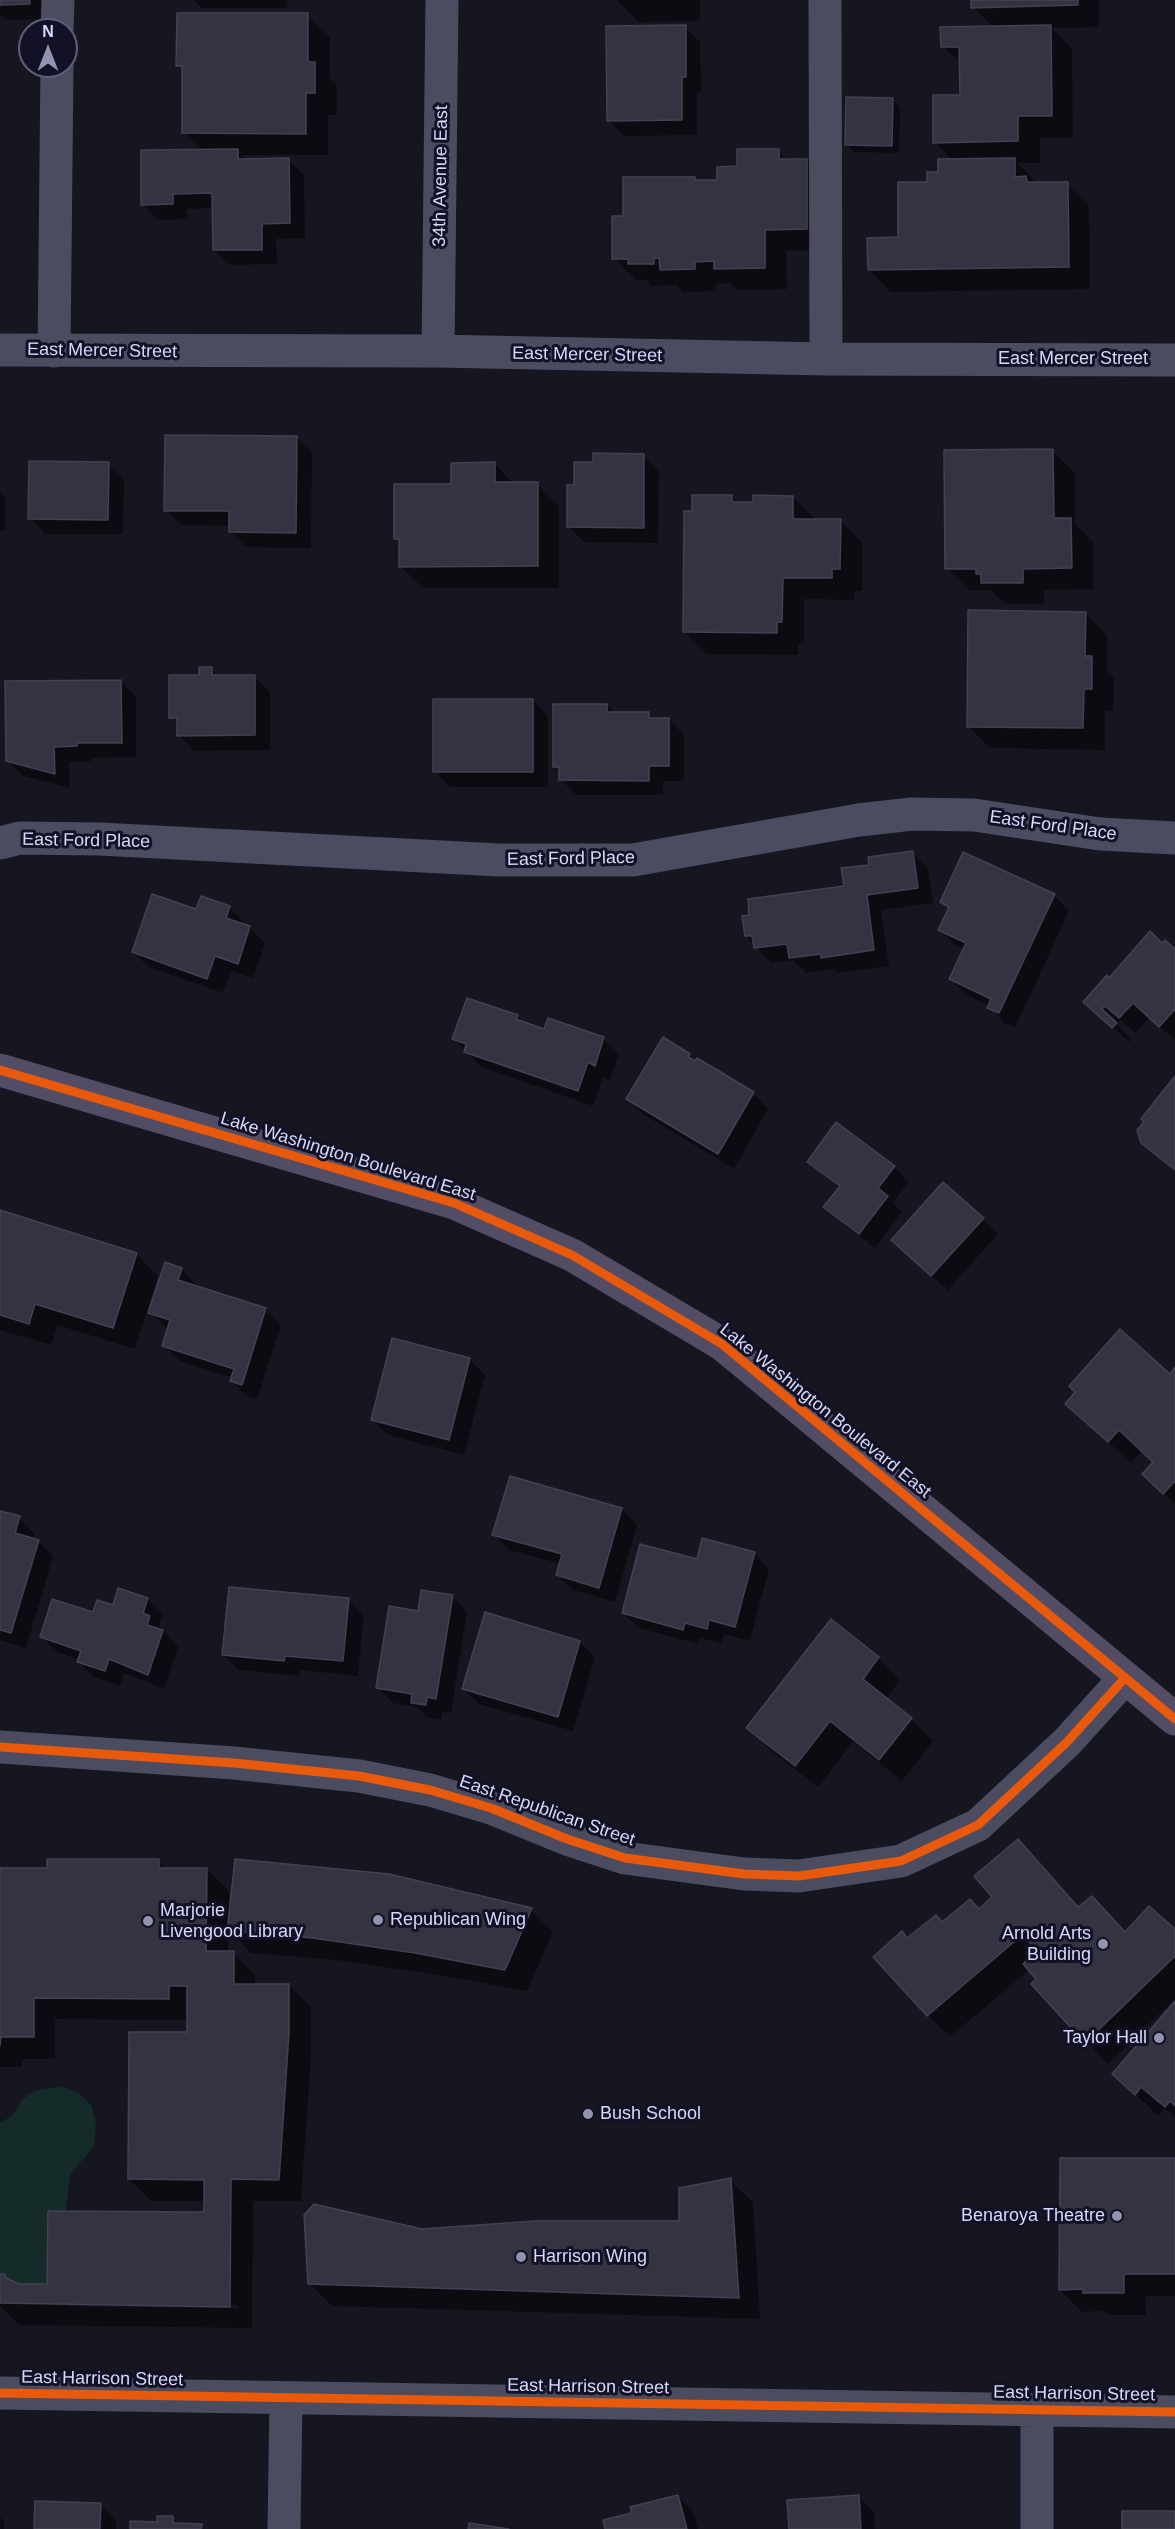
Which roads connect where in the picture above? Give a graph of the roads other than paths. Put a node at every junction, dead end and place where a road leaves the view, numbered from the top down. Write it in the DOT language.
graph roads {
  1 [pos="58,0"];
  2 [pos="442,0"];
  3 [pos="825,0"];
  4 [pos="57,18"];
  5 [pos="57,78"];
  6 [pos="0,350"];
  7 [pos="54,351"];
  8 [pos="438,351"];
  9 [pos="826,359"];
  10 [pos="1175,360"];
  11 [pos="1175,838"];
  12 [pos="0,843"];
  13 [pos="0,1070"];
  14 [pos="1124,1679"];
  15 [pos="1175,1719"];
  16 [pos="0,1747"];
  17 [pos="0,2393"];
  18 [pos="286,2399"];
  19 [pos="1037,2409"];
  20 [pos="1175,2412"];
  21 [pos="284,2529"];
  22 [pos="1037,2529"];
  1 -- 4 [label="street"];
  2 -- 8 [label="street, 34th Avenue East"];
  3 -- 9 [label="street"];
  5 -- 7 [label="street"];
  6 -- 7 [label="street, East Mercer Street"];
  7 -- 8 [label="street, East Mercer Street"];
  8 -- 9 [label="street, East Mercer Street"];
  9 -- 10 [label="street, East Mercer Street"];
  11 -- 12 [label="street, East Ford Place"];
  13 -- 14 [label="main road, Lake Washington Boulevard East"];
  14 -- 15 [label="main road, Lake Washington Boulevard East"];
  14 -- 16 [label="street, East Republican Street"];
  17 -- 18 [label="street, East Harrison Street"];
  18 -- 19 [label="street, East Harrison Street"];
  18 -- 21 [label="street"];
  19 -- 20 [label="street, East Harrison Street"];
  19 -- 22 [label="street"];
}
